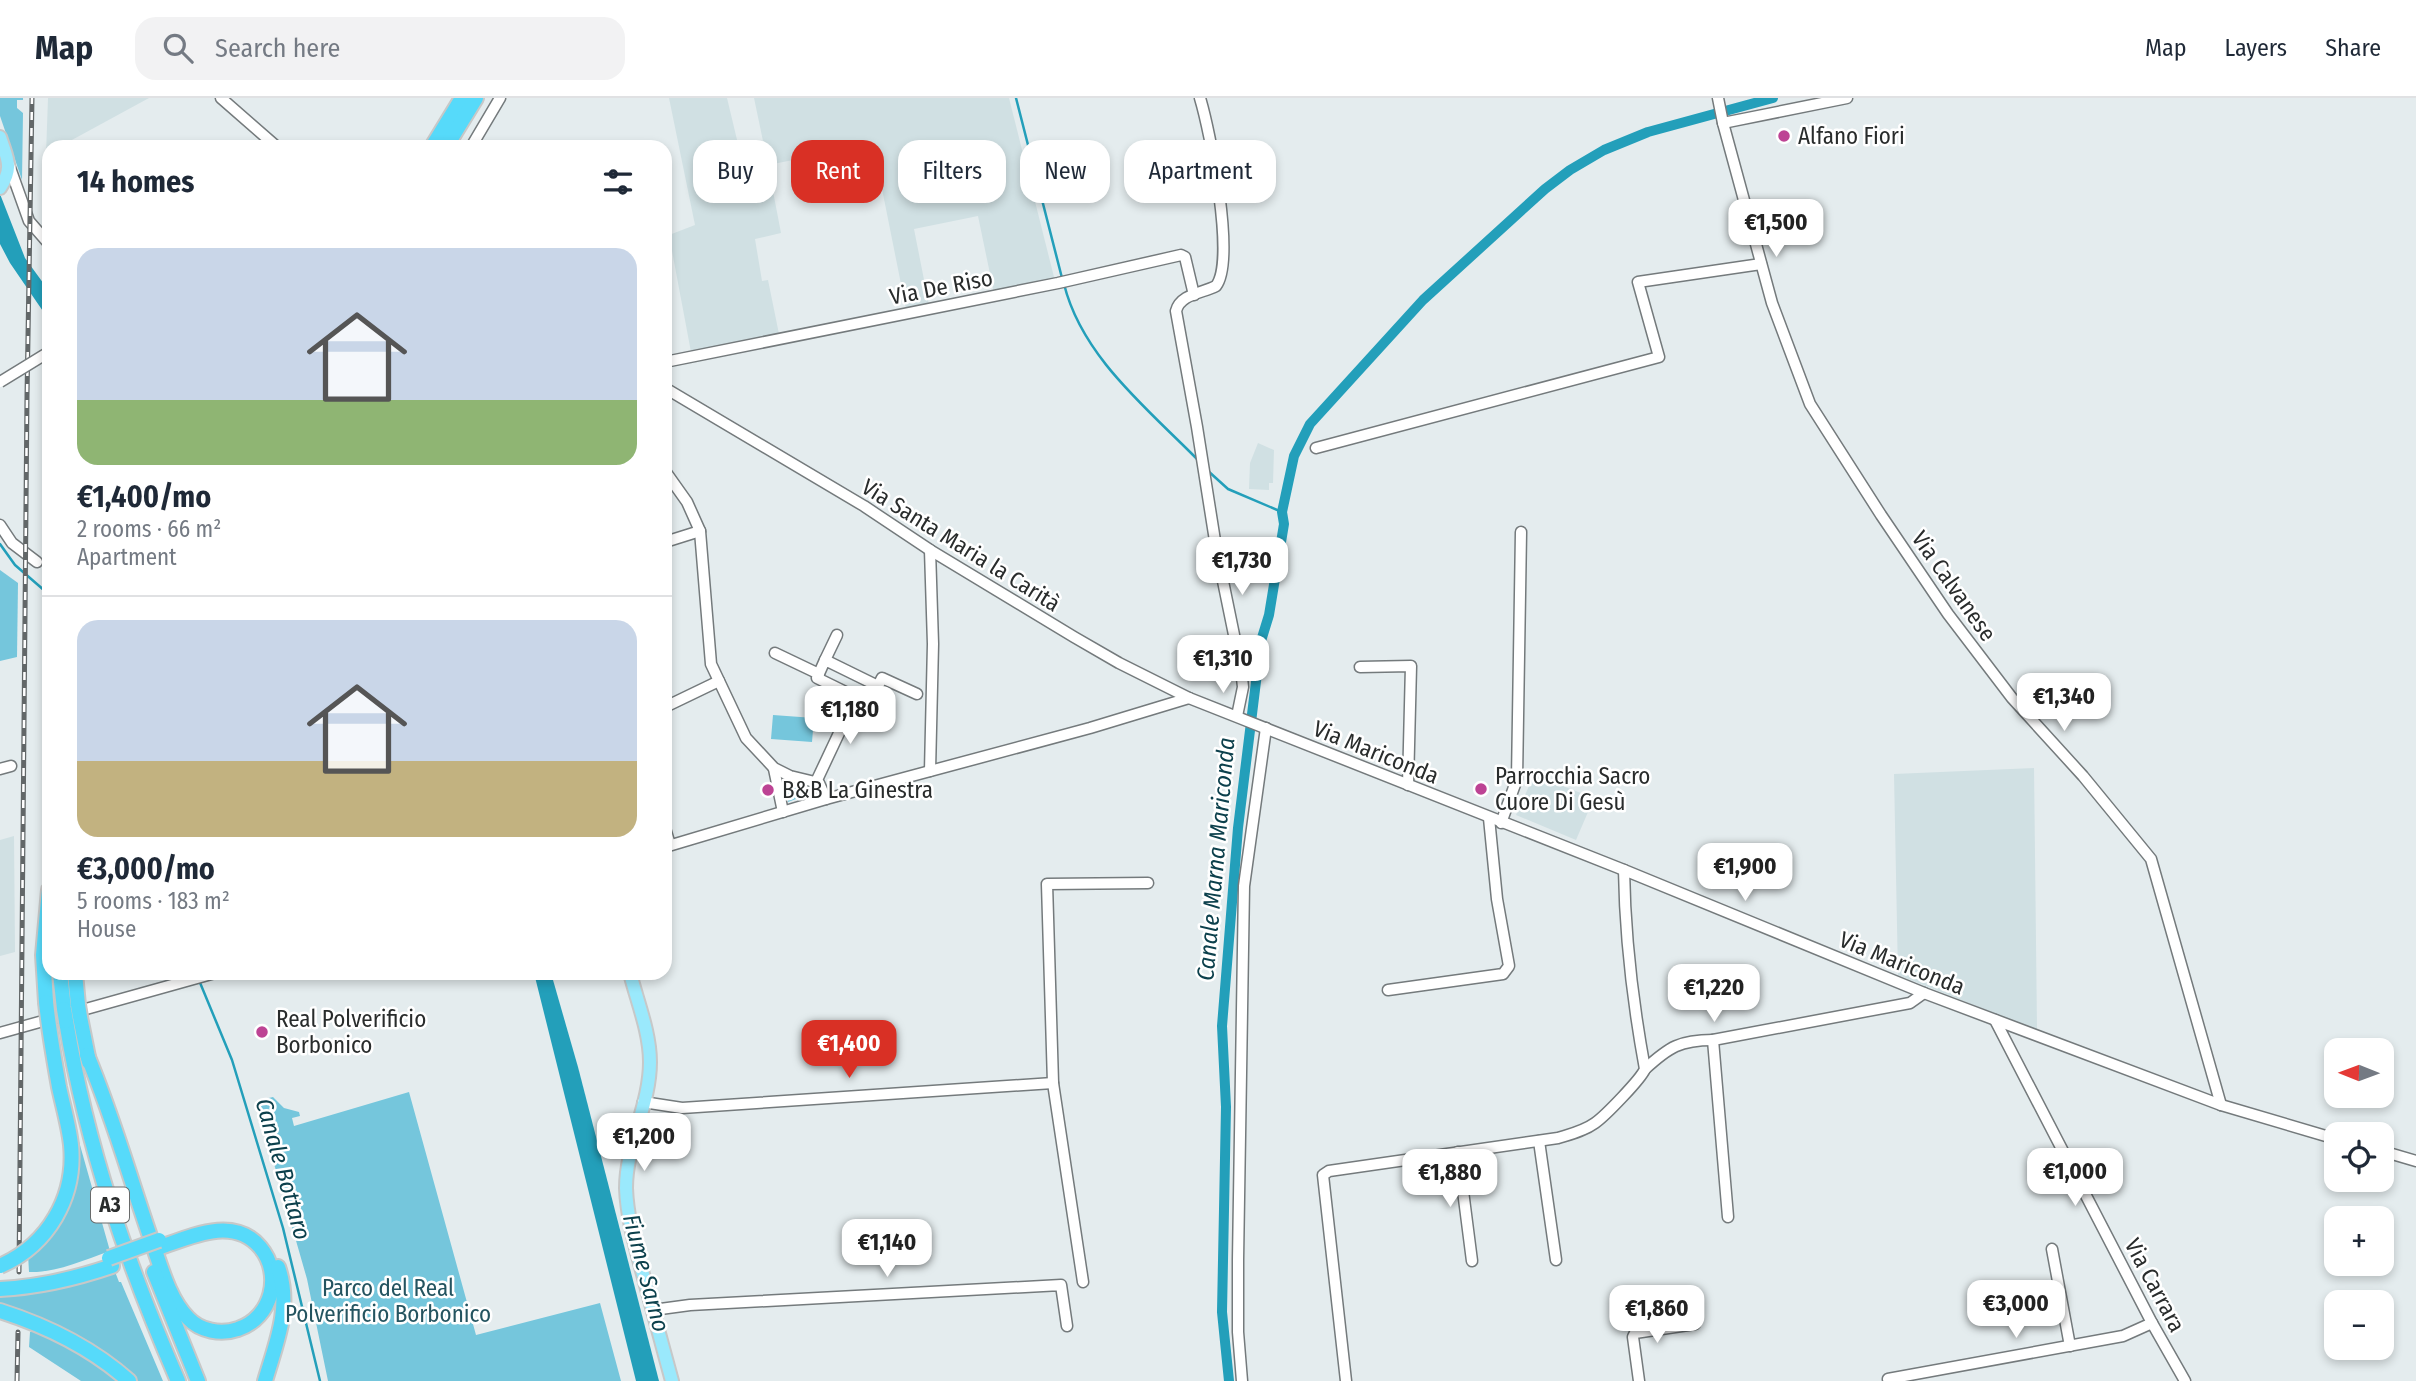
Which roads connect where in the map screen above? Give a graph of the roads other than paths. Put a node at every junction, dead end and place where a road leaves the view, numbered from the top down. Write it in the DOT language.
graph roads {
  1 [pos="221,98"];
  2 [pos="462,98"];
  3 [pos="475,98"];
  4 [pos="500,98"];
  5 [pos="1200,98"];
  6 [pos="1847,98"];
  7 [pos="1719,101"];
  8 [pos="1723,121"];
  9 [pos="0,137"];
  10 [pos="269,140"];
  11 [pos="436,140"];
  12 [pos="450,140"];
  13 [pos="475,140"];
  14 [pos="5,178"];
  15 [pos="17,189"];
  16 [pos="42,236"];
  17 [pos="1761,264"];
  18 [pos="1194,295"];
  19 [pos="42,356"];
  20 [pos="672,361"];
  21 [pos="0,382"];
  22 [pos="672,392"];
  23 [pos="1316,448"];
  24 [pos="672,480"];
  25 [pos="0,525"];
  26 [pos="700,531"];
  27 [pos="1521,532"];
  28 [pos="672,540"];
  29 [pos="930,550"];
  30 [pos="37,562"];
  31 [pos="837,635"];
  32 [pos="775,653"];
  33 [pos="825,660"];
  34 [pos="1360,667"];
  35 [pos="819,674"];
  36 [pos="719,681"];
  37 [pos="878,686"];
  38 [pos="918,694"];
  39 [pos="856,697"];
  40 [pos="1189,698"];
  41 [pos="672,704"];
  42 [pos="1241,718"];
  43 [pos="1262,727"];
  44 [pos="11,766"];
  45 [pos="774,768"];
  46 [pos="0,769"];
  47 [pos="930,771"];
  48 [pos="797,778"];
  49 [pos="816,782"];
  50 [pos="1408,785"];
  51 [pos="781,797"];
  52 [pos="826,799"];
  53 [pos="783,812"];
  54 [pos="1489,818"];
  55 [pos="1502,823"];
  56 [pos="672,845"];
  57 [pos="1624,870"];
  58 [pos="1148,883"];
  59 [pos="45,980"];
  60 [pos="62,980"];
  61 [pos="74,980"];
  62 [pos="190,980"];
  63 [pos="632,980"];
  64 [pos="1388,990"];
  65 [pos="1924,993"];
  66 [pos="72,1013"];
  67 [pos="1995,1020"];
  68 [pos="0,1033"];
  69 [pos="1713,1040"];
  70 [pos="87,1055"];
  71 [pos="1645,1069"];
  72 [pos="1053,1083"];
  73 [pos="643,1102"];
  74 [pos="2221,1105"];
  75 [pos="2324,1135"];
  76 [pos="1539,1141"];
  77 [pos="1458,1152"];
  78 [pos="2394,1155"];
  79 [pos="2416,1161"];
  80 [pos="1728,1217"];
  81 [pos="160,1243"];
  82 [pos="2052,1248"];
  83 [pos="1556,1260"];
  84 [pos="1472,1261"];
  85 [pos="110,1262"];
  86 [pos="0,1266"];
  87 [pos="0,1282"];
  88 [pos="1083,1282"];
  89 [pos="0,1289"];
  90 [pos="653,1310"];
  91 [pos="0,1311"];
  92 [pos="2152,1323"];
  93 [pos="1695,1324"];
  94 [pos="1067,1326"];
  95 [pos="2070,1346"];
  96 [pos="1888,1379"];
  97 [pos="128,1381"];
  98 [pos="178,1381"];
  99 [pos="198,1381"];
  100 [pos="265,1381"];
  101 [pos="672,1381"];
  102 [pos="1242,1381"];
  103 [pos="1346,1381"];
  104 [pos="1639,1381"];
  105 [pos="2185,1381"];
  1 -- 10 [label="street"];
  2 -- 11 [label="highway"];
  3 -- 12 [label="highway"];
  4 -- 13 [label="street"];
  5 -- 18 [label="street"];
  6 -- 8 [label="street"];
  7 -- 8 [label="street, Via Calvanese"];
  8 -- 17 [label="street, Via Calvanese"];
  9 -- 14 [label="main road"];
  14 -- 15 [label="street"];
  14 -- 15 [label="street"];
  15 -- 16 [label="street"];
  17 -- 23 [label="street"];
  17 -- 74 [label="street, Via Calvanese"];
  18 -- 20 [label="street, Via De Riso"];
  18 -- 42 [label="street"];
  19 -- 21 [label="street, bridge"];
  22 -- 29 [label="street, Via Santa Maria la Carità"];
  24 -- 26 [label="street"];
  25 -- 30 [label="street"];
  26 -- 28 [label="street"];
  26 -- 36 [label="street"];
  27 -- 55 [label="street"];
  29 -- 40 [label="street, Via Santa Maria la Carità"];
  29 -- 47 [label="street"];
  31 -- 33 [label="street"];
  32 -- 35 [label="street"];
  33 -- 35 [label="street"];
  33 -- 37 [label="street"];
  34 -- 50 [label="street"];
  35 -- 39 [label="street"];
  36 -- 41 [label="street"];
  36 -- 45 [label="street"];
  37 -- 38 [label="street"];
  37 -- 39 [label="street"];
  39 -- 49 [label="street"];
  40 -- 42 [label="street, Via Santa Maria la Carità"];
  40 -- 47 [label="street"];
  42 -- 43 [label="street, Via Mariconda"];
  43 -- 50 [label="street, Via Mariconda"];
  43 -- 102 [label="street"];
  44 -- 46 [label="street"];
  45 -- 48 [label="street"];
  45 -- 51 [label="street"];
  47 -- 52 [label="street"];
  48 -- 49 [label="street"];
  48 -- 51 [label="street"];
  49 -- 52 [label="street"];
  50 -- 54 [label="street, Via Mariconda"];
  51 -- 53 [label="street"];
  52 -- 53 [label="street"];
  53 -- 56 [label="street"];
  54 -- 55 [label="street, Via Mariconda"];
  54 -- 64 [label="street"];
  55 -- 57 [label="street, Via Mariconda"];
  57 -- 65 [label="street, Via Mariconda"];
  57 -- 71 [label="street"];
  58 -- 72 [label="street"];
  59 -- 86 [label="highway, bridge"];
  60 -- 66 [label="highway, A3"];
  61 -- 66 [label="highway, A3"];
  62 -- 68 [label="street"];
  63 -- 73 [label="main road"];
  65 -- 67 [label="street, Via Mariconda"];
  65 -- 69 [label="street"];
  66 -- 70 [label="highway, A3"];
  66 -- 98 [label="highway, A3"];
  67 -- 74 [label="street, Via Mariconda"];
  67 -- 92 [label="street, Via Carrara"];
  69 -- 71 [label="street"];
  69 -- 80 [label="street"];
  70 -- 81 [label="highway"];
  70 -- 99 [label="highway, A3"];
  71 -- 76 [label="street"];
  72 -- 73 [label="street"];
  72 -- 88 [label="street"];
  73 -- 90 [label="main road"];
  74 -- 75 [label="street, Via Mariconda"];
  76 -- 77 [label="street"];
  76 -- 83 [label="street"];
  77 -- 84 [label="street"];
  77 -- 103 [label="street"];
  78 -- 79 [label="street"];
  81 -- 85 [label="highway, bridge"];
  81 -- 100 [label="highway"];
  82 -- 95 [label="street"];
  85 -- 87 [label="highway"];
  85 -- 89 [label="highway"];
  90 -- 94 [label="street"];
  90 -- 101 [label="main road"];
  91 -- 97 [label="highway"];
  92 -- 95 [label="street"];
  92 -- 105 [label="street, Via Carrara"];
  93 -- 104 [label="street"];
  95 -- 96 [label="street"];
}
